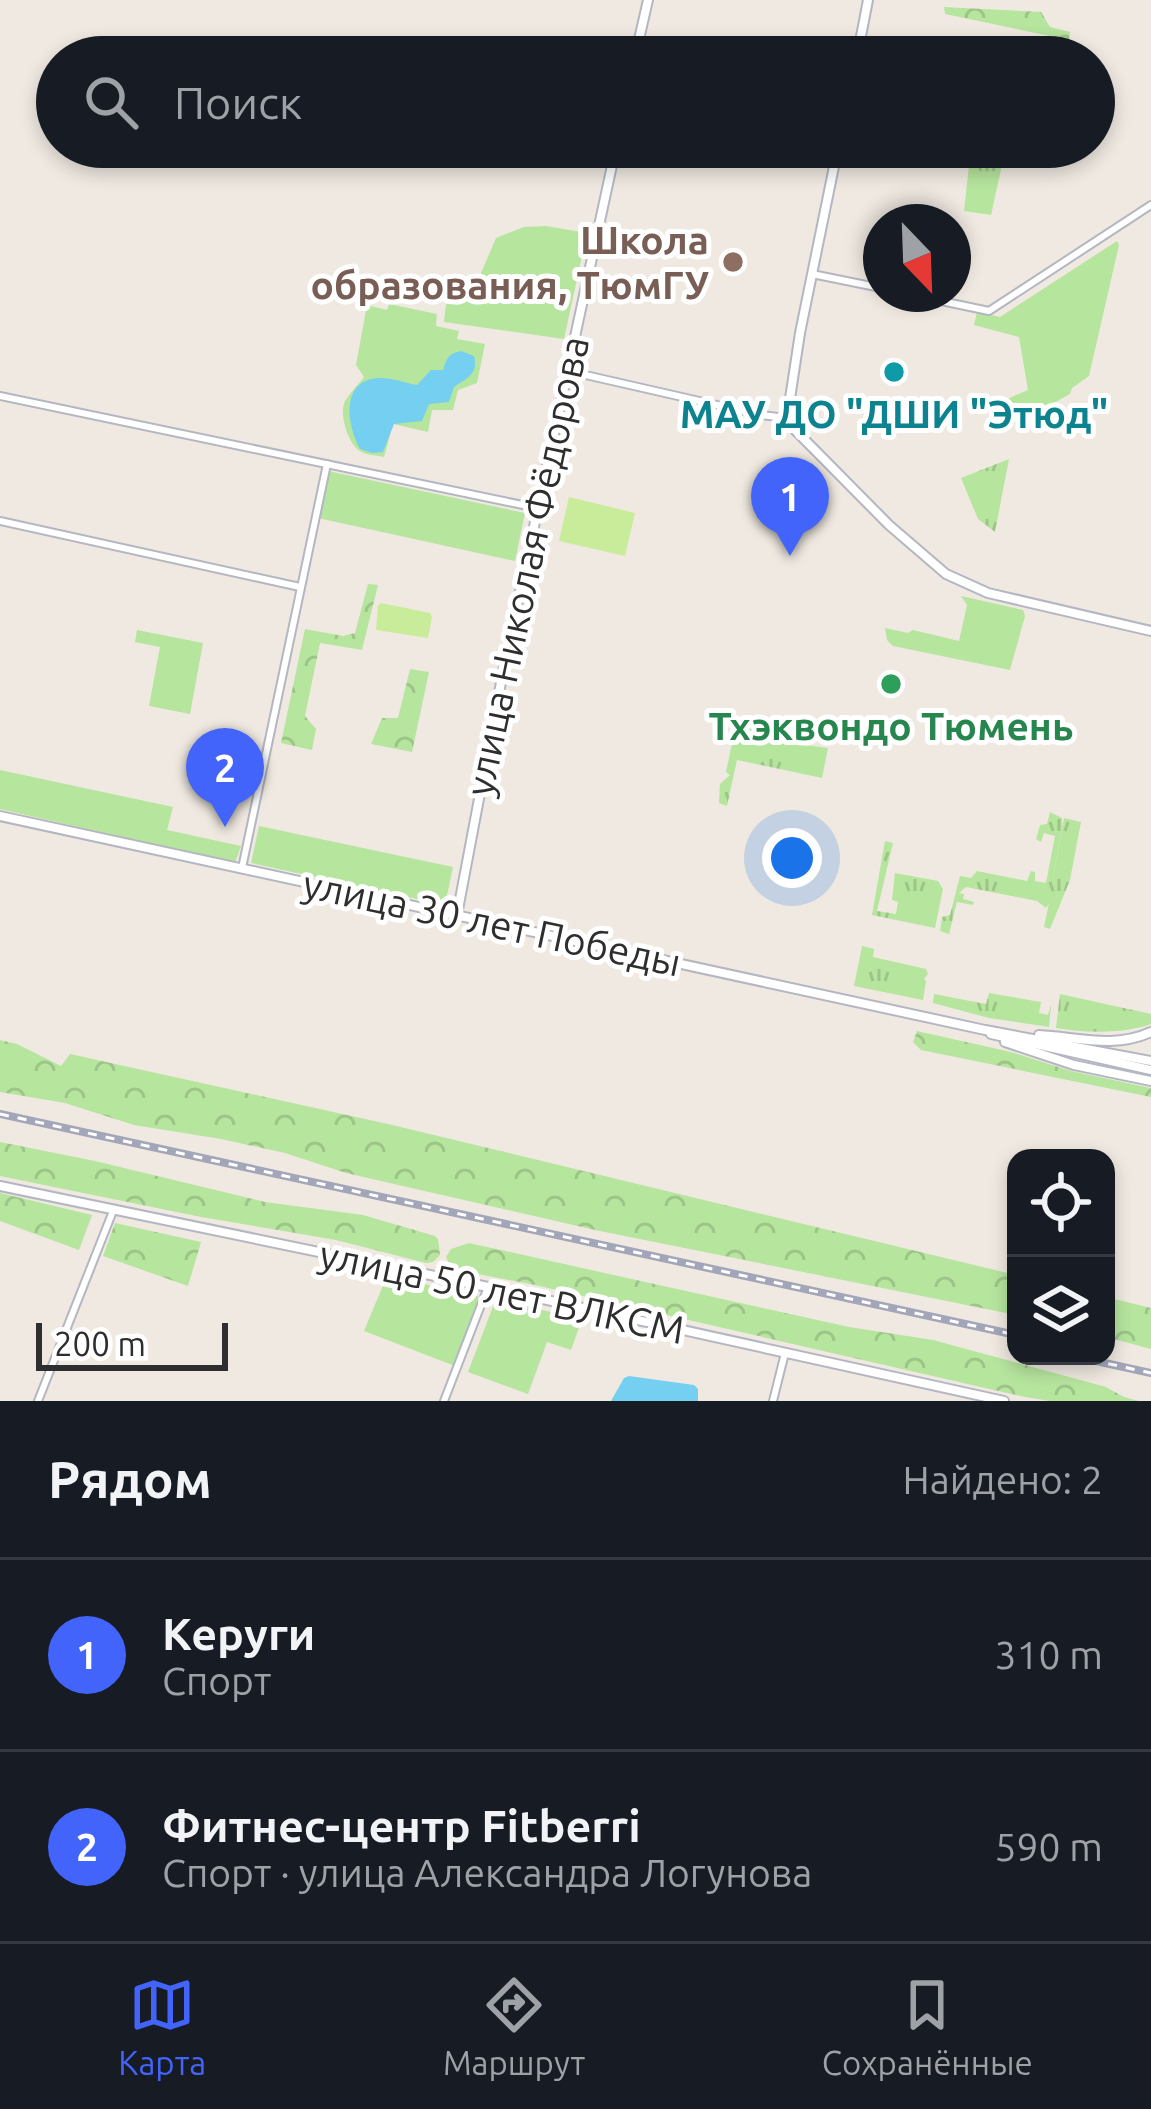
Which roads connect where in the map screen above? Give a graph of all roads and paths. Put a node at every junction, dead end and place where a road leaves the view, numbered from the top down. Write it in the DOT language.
graph roads {
  1 [pos="648,0"];
  2 [pos="868,0"];
  3 [pos="640,36"];
  4 [pos="860,36"];
  5 [pos="612,168"];
  6 [pos="834,168"];
  7 [pos="1151,206"];
  8 [pos="812,274"];
  9 [pos="863,284"];
  10 [pos="971,307"];
  11 [pos="568,371"];
  12 [pos="0,396"];
  13 [pos="787,418"];
  14 [pos="327,464"];
  15 [pos="538,509"];
  16 [pos="0,521"];
  17 [pos="300,587"];
  18 [pos="1151,631"];
  19 [pos="0,815"];
  20 [pos="242,868"];
  21 [pos="457,915"];
  22 [pos="1151,1032"];
  23 [pos="1003,1035"];
  24 [pos="1151,1061"];
  25 [pos="1151,1070"];
  26 [pos="1151,1081"];
  27 [pos="0,1186"];
  28 [pos="112,1210"];
  29 [pos="488,1287"];
  30 [pos="784,1353"];
  31 [pos="38,1401"];
  32 [pos="444,1401"];
  33 [pos="773,1401"];
  34 [pos="1004,1401"];
  1 -- 3 [label="street"];
  2 -- 4 [label="street"];
  5 -- 11 [label="street, улица Николая Фёдорова"];
  6 -- 8 [label="street"];
  7 -- 10 [label="street"];
  8 -- 9 [label="street"];
  8 -- 13 [label="street"];
  11 -- 13 [label="street"];
  11 -- 15 [label="street, улица Николая Фёдорова"];
  12 -- 14 [label="street"];
  13 -- 18 [label="street"];
  14 -- 15 [label="street"];
  14 -- 17 [label="street"];
  15 -- 21 [label="street, улица Николая Фёдорова"];
  16 -- 17 [label="street"];
  17 -- 20 [label="street"];
  19 -- 20 [label="street, улица 30 лет Победы"];
  20 -- 21 [label="street, улица 30 лет Победы"];
  21 -- 23 [label="street, улица 30 лет Победы"];
  22 -- 23 [label="street"];
  23 -- 24 [label="street, улица 30 лет Победы"];
  23 -- 25 [label="street, улица 30 лет Победы"];
  23 -- 26 [label="street"];
  27 -- 28 [label="street, улица 50 лет ВЛКСМ"];
  28 -- 29 [label="street, улица 50 лет ВЛКСМ"];
  28 -- 31 [label="street"];
  29 -- 30 [label="street, улица 50 лет ВЛКСМ"];
  29 -- 32 [label="street"];
  30 -- 33 [label="street"];
  30 -- 34 [label="street, улица 50 лет ВЛКСМ"];
}
